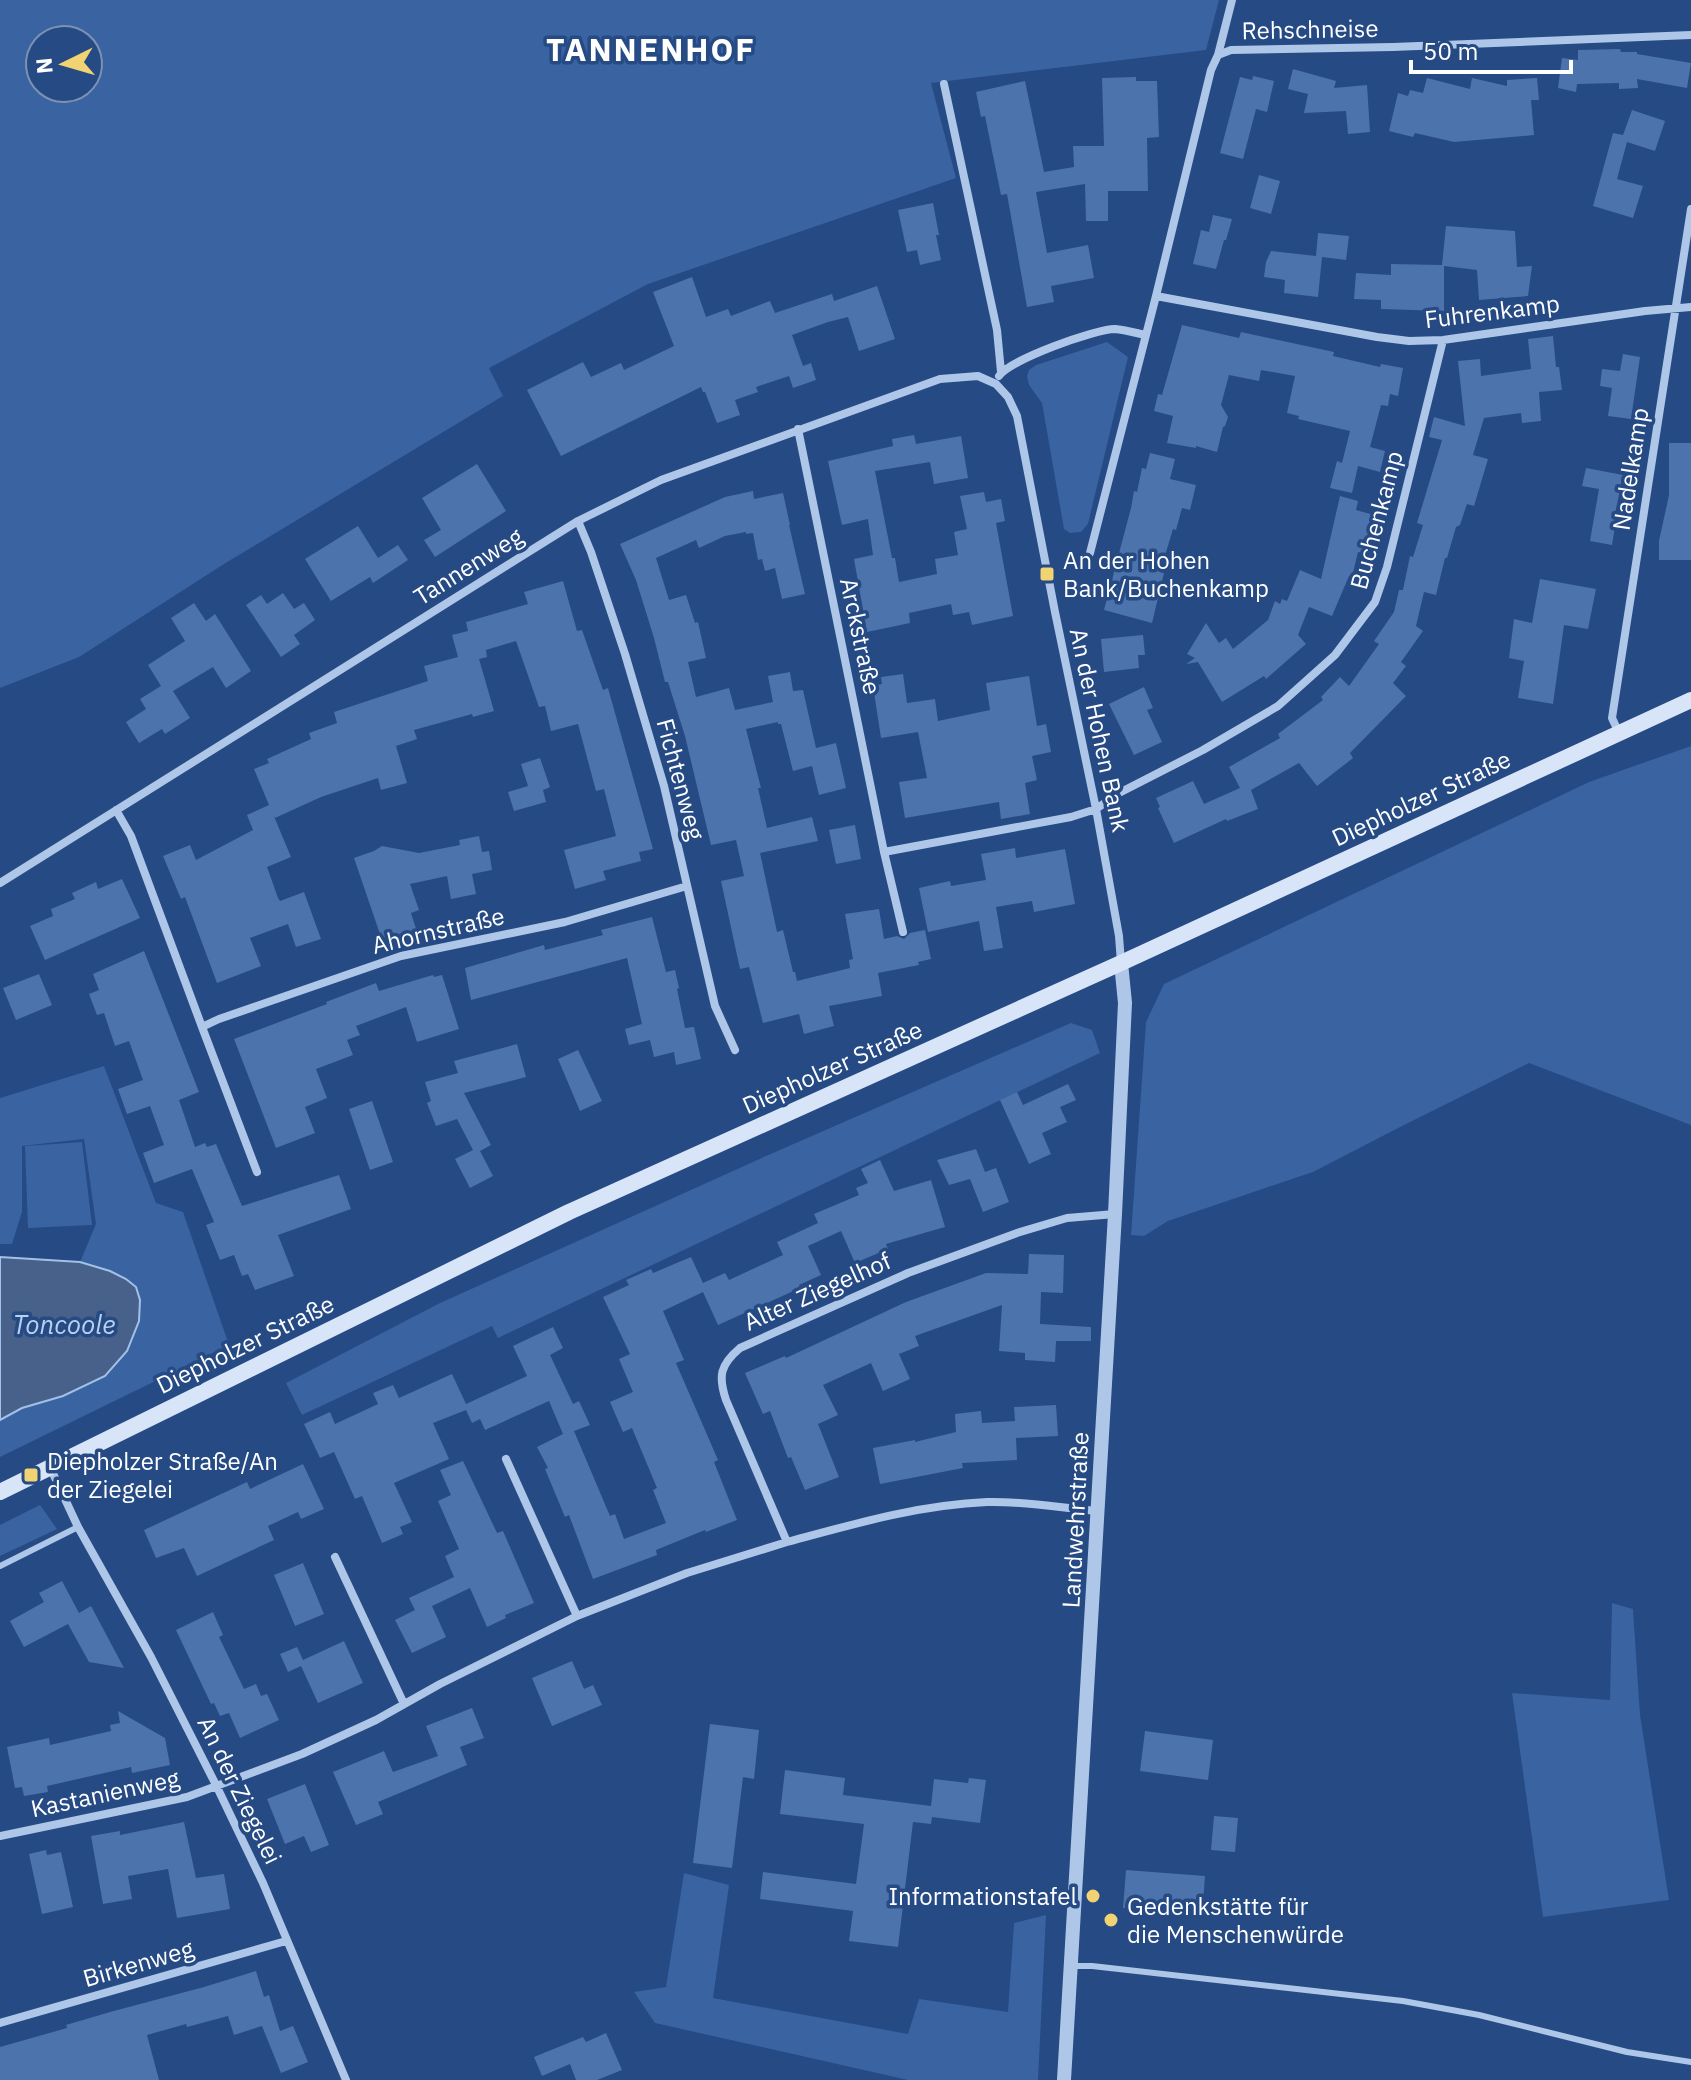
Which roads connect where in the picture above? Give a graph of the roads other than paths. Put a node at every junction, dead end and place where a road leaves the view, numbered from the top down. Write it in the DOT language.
graph roads {
  1 [pos="1232,0"];
  2 [pos="1691,35"];
  3 [pos="1218,55"];
  4 [pos="944,84"];
  5 [pos="1691,209"];
  6 [pos="1156,296"];
  7 [pos="1691,307"];
  8 [pos="1674,310"];
  9 [pos="1146,335"];
  10 [pos="1443,340"];
  11 [pos="1001,372"];
  12 [pos="996,384"];
  13 [pos="798,429"];
  14 [pos="578,521"];
  15 [pos="1090,553"];
  16 [pos="1691,700"];
  17 [pos="1619,733"];
  18 [pos="1096,809"];
  19 [pos="116,810"];
  20 [pos="884,852"];
  21 [pos="0,883"];
  22 [pos="687,886"];
  23 [pos="903,932"];
  24 [pos="1121,963"];
  25 [pos="202,1027"];
  26 [pos="735,1050"];
  27 [pos="257,1172"];
  28 [pos="1115,1214"];
  29 [pos="506,1459"];
  30 [pos="50,1466"];
  31 [pos="0,1492"];
  32 [pos="1098,1511"];
  33 [pos="78,1527"];
  34 [pos="787,1542"];
  35 [pos="335,1557"];
  36 [pos="0,1566"];
  37 [pos="577,1616"];
  38 [pos="404,1704"];
  39 [pos="216,1785"];
  40 [pos="0,1836"];
  41 [pos="286,1941"];
  42 [pos="1071,1966"];
  43 [pos="0,2023"];
  44 [pos="1691,2062"];
  45 [pos="346,2080"];
  46 [pos="1064,2080"];
  1 -- 3 [label="street"];
  2 -- 3 [label="street, Rehschneise"];
  3 -- 6 [label="street"];
  4 -- 11 [label="street"];
  5 -- 8 [label="street, Nadelkamp"];
  6 -- 9 [label="street"];
  6 -- 10 [label="street, Fuhrenkamp"];
  7 -- 8 [label="street, Fuhrenkamp"];
  8 -- 10 [label="street, Fuhrenkamp"];
  8 -- 17 [label="street, Nadelkamp"];
  9 -- 11 [label="street"];
  9 -- 15 [label="street"];
  10 -- 18 [label="street, Buchenkamp"];
  11 -- 12 [label="street"];
  12 -- 13 [label="street, Tannenweg"];
  12 -- 18 [label="street, An der Hohen Bank"];
  13 -- 14 [label="street, Tannenweg"];
  13 -- 20 [label="street, Arckstraße"];
  14 -- 19 [label="street, Tannenweg"];
  14 -- 22 [label="street, Fichtenweg"];
  16 -- 17 [label="main road, Diepholzer Straße"];
  17 -- 24 [label="main road, Diepholzer Straße"];
  18 -- 20 [label="street"];
  18 -- 24 [label="street, An der Hohen Bank"];
  19 -- 21 [label="street, Tannenweg"];
  19 -- 25 [label="street"];
  20 -- 23 [label="street, Arckstraße"];
  22 -- 25 [label="street, Ahornstraße"];
  22 -- 26 [label="street, Fichtenweg"];
  24 -- 28 [label="street, Landwehrstraße"];
  24 -- 30 [label="main road, Diepholzer Straße"];
  25 -- 27 [label="street"];
  28 -- 32 [label="street, Landwehrstraße"];
  28 -- 34 [label="street, Alter Ziegelhof"];
  29 -- 37 [label="street"];
  30 -- 31 [label="main road, Diepholzer Straße"];
  30 -- 33 [label="street, An der Ziegelei"];
  32 -- 34 [label="street"];
  32 -- 42 [label="street, Landwehrstraße"];
  33 -- 36 [label="lane"];
  33 -- 39 [label="street, An der Ziegelei"];
  34 -- 37 [label="street"];
  35 -- 38 [label="street"];
  37 -- 38 [label="street"];
  38 -- 39 [label="street"];
  39 -- 40 [label="street, Kastanienweg"];
  39 -- 41 [label="street, An der Ziegelei"];
  41 -- 43 [label="street, Birkenweg"];
  41 -- 45 [label="street, An der Ziegelei"];
  42 -- 44 [label="lane"];
  42 -- 46 [label="street, Landwehrstraße"];
}
